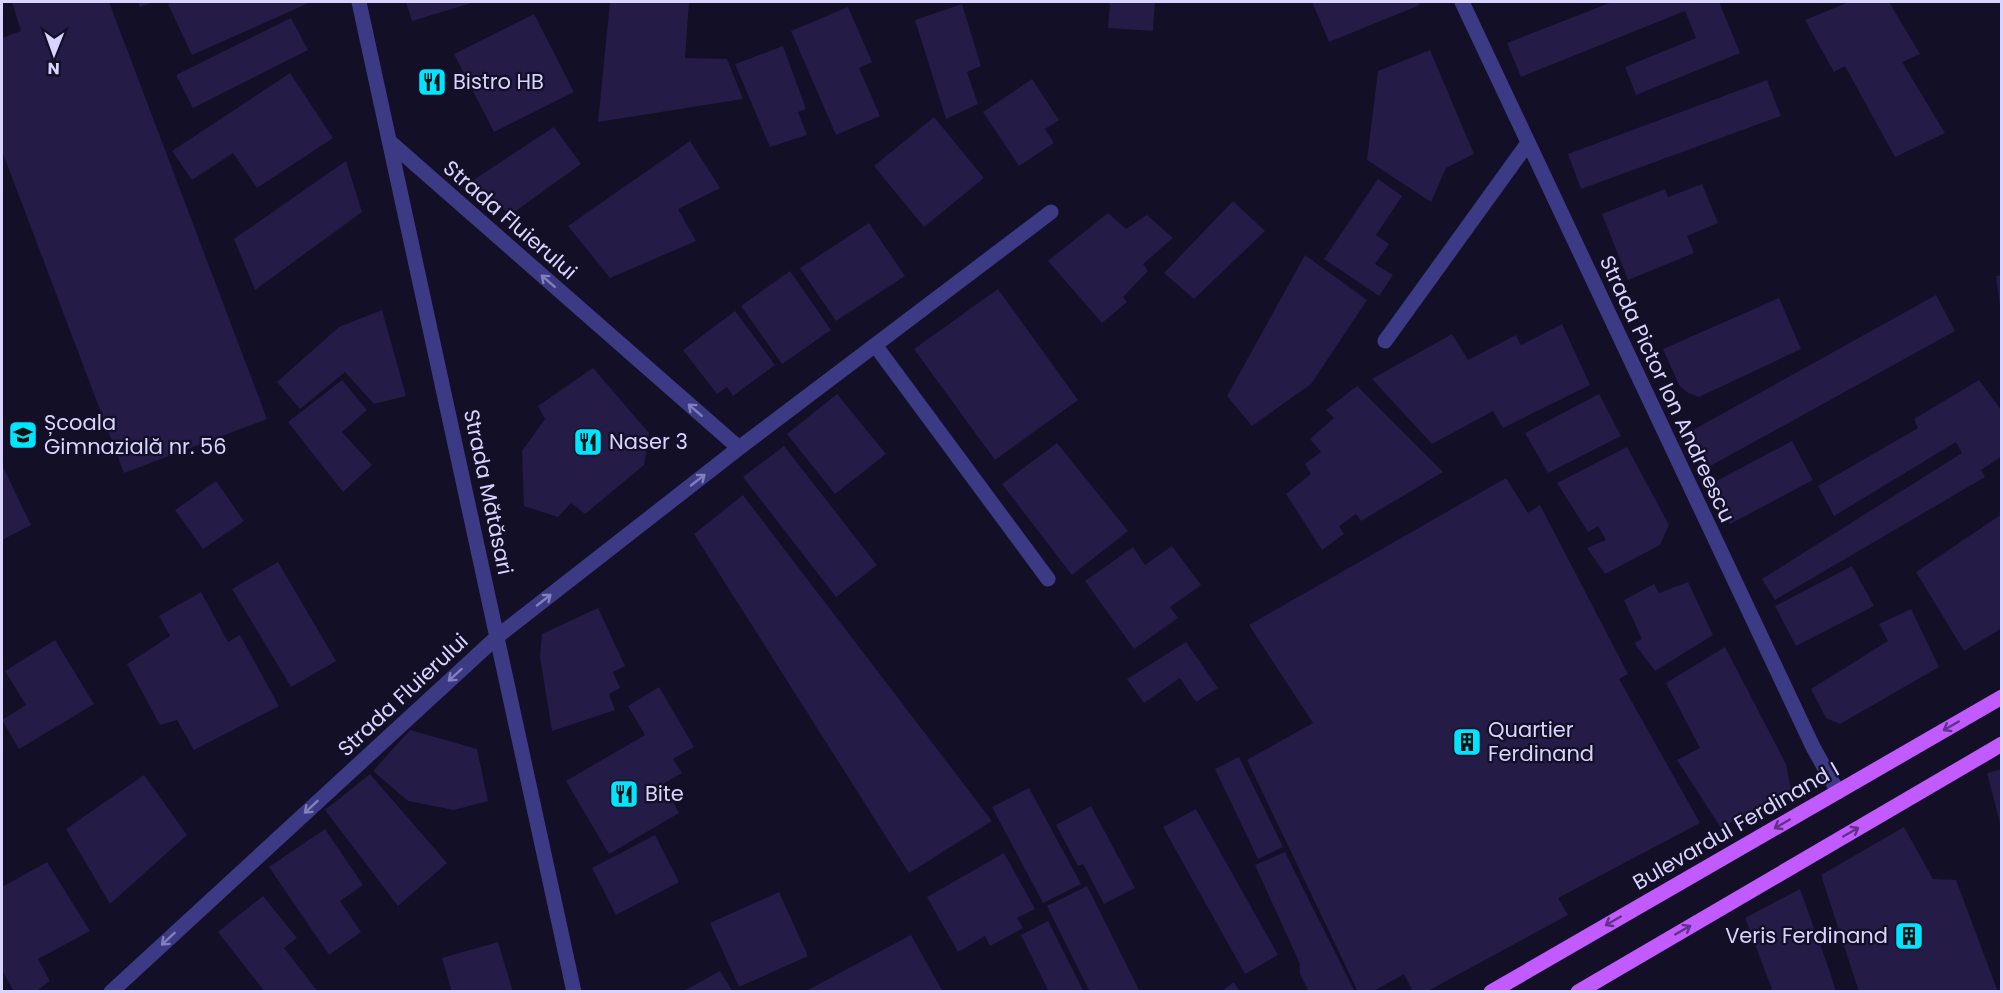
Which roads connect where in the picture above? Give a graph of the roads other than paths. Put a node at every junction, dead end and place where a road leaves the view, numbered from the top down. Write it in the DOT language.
graph roads {
  1 [pos="359,2"];
  2 [pos="1462,2"];
  3 [pos="390,142"];
  4 [pos="1528,143"];
  5 [pos="1051,212"];
  6 [pos="1385,341"];
  7 [pos="874,345"];
  8 [pos="739,448"];
  9 [pos="1048,579"];
  10 [pos="498,636"];
  11 [pos="2001,697"];
  12 [pos="2001,744"];
  13 [pos="1838,792"];
  14 [pos="111,992"];
  15 [pos="574,992"];
  16 [pos="1491,992"];
  17 [pos="1578,992"];
  1 -- 3 [label="street, Strada Mătăsari"];
  2 -- 4 [label="street, Strada Pictor Ion Andreescu"];
  8 -- 3 [label="street, Strada Fluierului, one-way"];
  3 -- 10 [label="street, Strada Mătăsari"];
  4 -- 6 [label="street"];
  4 -- 13 [label="street, Strada Pictor Ion Andreescu"];
  5 -- 7 [label="street, Strada Fluierului"];
  7 -- 8 [label="street, Strada Fluierului"];
  7 -- 9 [label="street"];
  10 -- 8 [label="street, Strada Fluierului, one-way"];
  10 -- 14 [label="street, Strada Fluierului, one-way"];
  10 -- 15 [label="street, Strada Mătăsari"];
  11 -- 13 [label="main road, Bulevardul Ferdinand I, one-way"];
  17 -- 12 [label="main road, one-way"];
  13 -- 16 [label="main road, Bulevardul Ferdinand I, one-way"];
}
